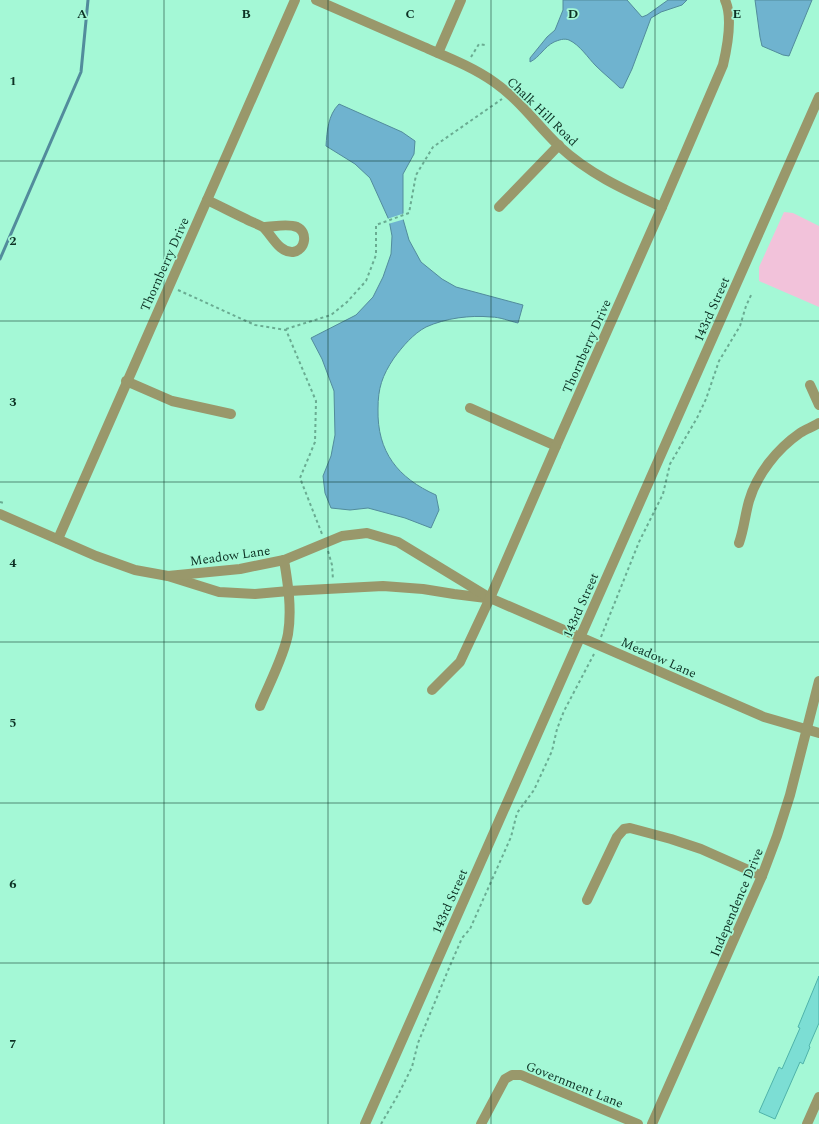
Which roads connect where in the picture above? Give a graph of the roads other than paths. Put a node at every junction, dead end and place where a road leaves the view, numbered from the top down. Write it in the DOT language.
graph roads {
  1 [pos="295,0"];
  2 [pos="316,0"];
  3 [pos="460,0"];
  4 [pos="725,0"];
  5 [pos="438,53"];
  6 [pos="819,97"];
  7 [pos="558,145"];
  8 [pos="207,200"];
  9 [pos="499,207"];
  10 [pos="662,207"];
  11 [pos="263,227"];
  12 [pos="126,381"];
  13 [pos="810,386"];
  14 [pos="819,405"];
  15 [pos="470,408"];
  16 [pos="231,414"];
  17 [pos="819,423"];
  18 [pos="556,446"];
  19 [pos="0,514"];
  20 [pos="58,538"];
  21 [pos="739,543"];
  22 [pos="284,560"];
  23 [pos="168,576"];
  24 [pos="289,591"];
  25 [pos="490,598"];
  26 [pos="580,637"];
  27 [pos="819,682"];
  28 [pos="432,690"];
  29 [pos="260,706"];
  30 [pos="806,730"];
  31 [pos="819,733"];
  32 [pos="762,876"];
  33 [pos="587,900"];
  34 [pos="819,1097"];
  35 [pos="365,1124"];
  36 [pos="481,1124"];
  37 [pos="638,1124"];
  38 [pos="652,1124"];
  39 [pos="807,1124"];
  1 -- 8 [label="street, Thornberry Drive"];
  2 -- 5 [label="street, Chalk Hill Road"];
  3 -- 5 [label="street"];
  4 -- 10 [label="street, Thornberry Drive"];
  5 -- 7 [label="street, Chalk Hill Road"];
  6 -- 26 [label="street, 143rd Street"];
  7 -- 9 [label="street"];
  7 -- 10 [label="street, Chalk Hill Road"];
  8 -- 11 [label="street"];
  8 -- 12 [label="street, Thornberry Drive"];
  10 -- 18 [label="street, Thornberry Drive"];
  12 -- 16 [label="street"];
  12 -- 20 [label="street, Thornberry Drive"];
  13 -- 14 [label="street"];
  15 -- 18 [label="street"];
  17 -- 21 [label="street"];
  18 -- 25 [label="street, Thornberry Drive"];
  19 -- 20 [label="street, Meadow Lane"];
  20 -- 23 [label="street, Meadow Lane"];
  22 -- 23 [label="street, Meadow Lane"];
  22 -- 24 [label="street"];
  22 -- 25 [label="street, Meadow Lane"];
  23 -- 24 [label="street, Meadow Lane"];
  24 -- 25 [label="street, Meadow Lane"];
  24 -- 29 [label="street"];
  25 -- 26 [label="street, Meadow Lane"];
  25 -- 28 [label="street, Thornberry Drive"];
  26 -- 30 [label="street, Meadow Lane"];
  26 -- 35 [label="street, 143rd Street"];
  27 -- 30 [label="street, Independence Drive"];
  30 -- 31 [label="street, Meadow Lane"];
  30 -- 32 [label="street, Independence Drive"];
  32 -- 33 [label="street"];
  32 -- 38 [label="street, Independence Drive"];
  34 -- 39 [label="street"];
  36 -- 37 [label="street, Government Lane"];
}
